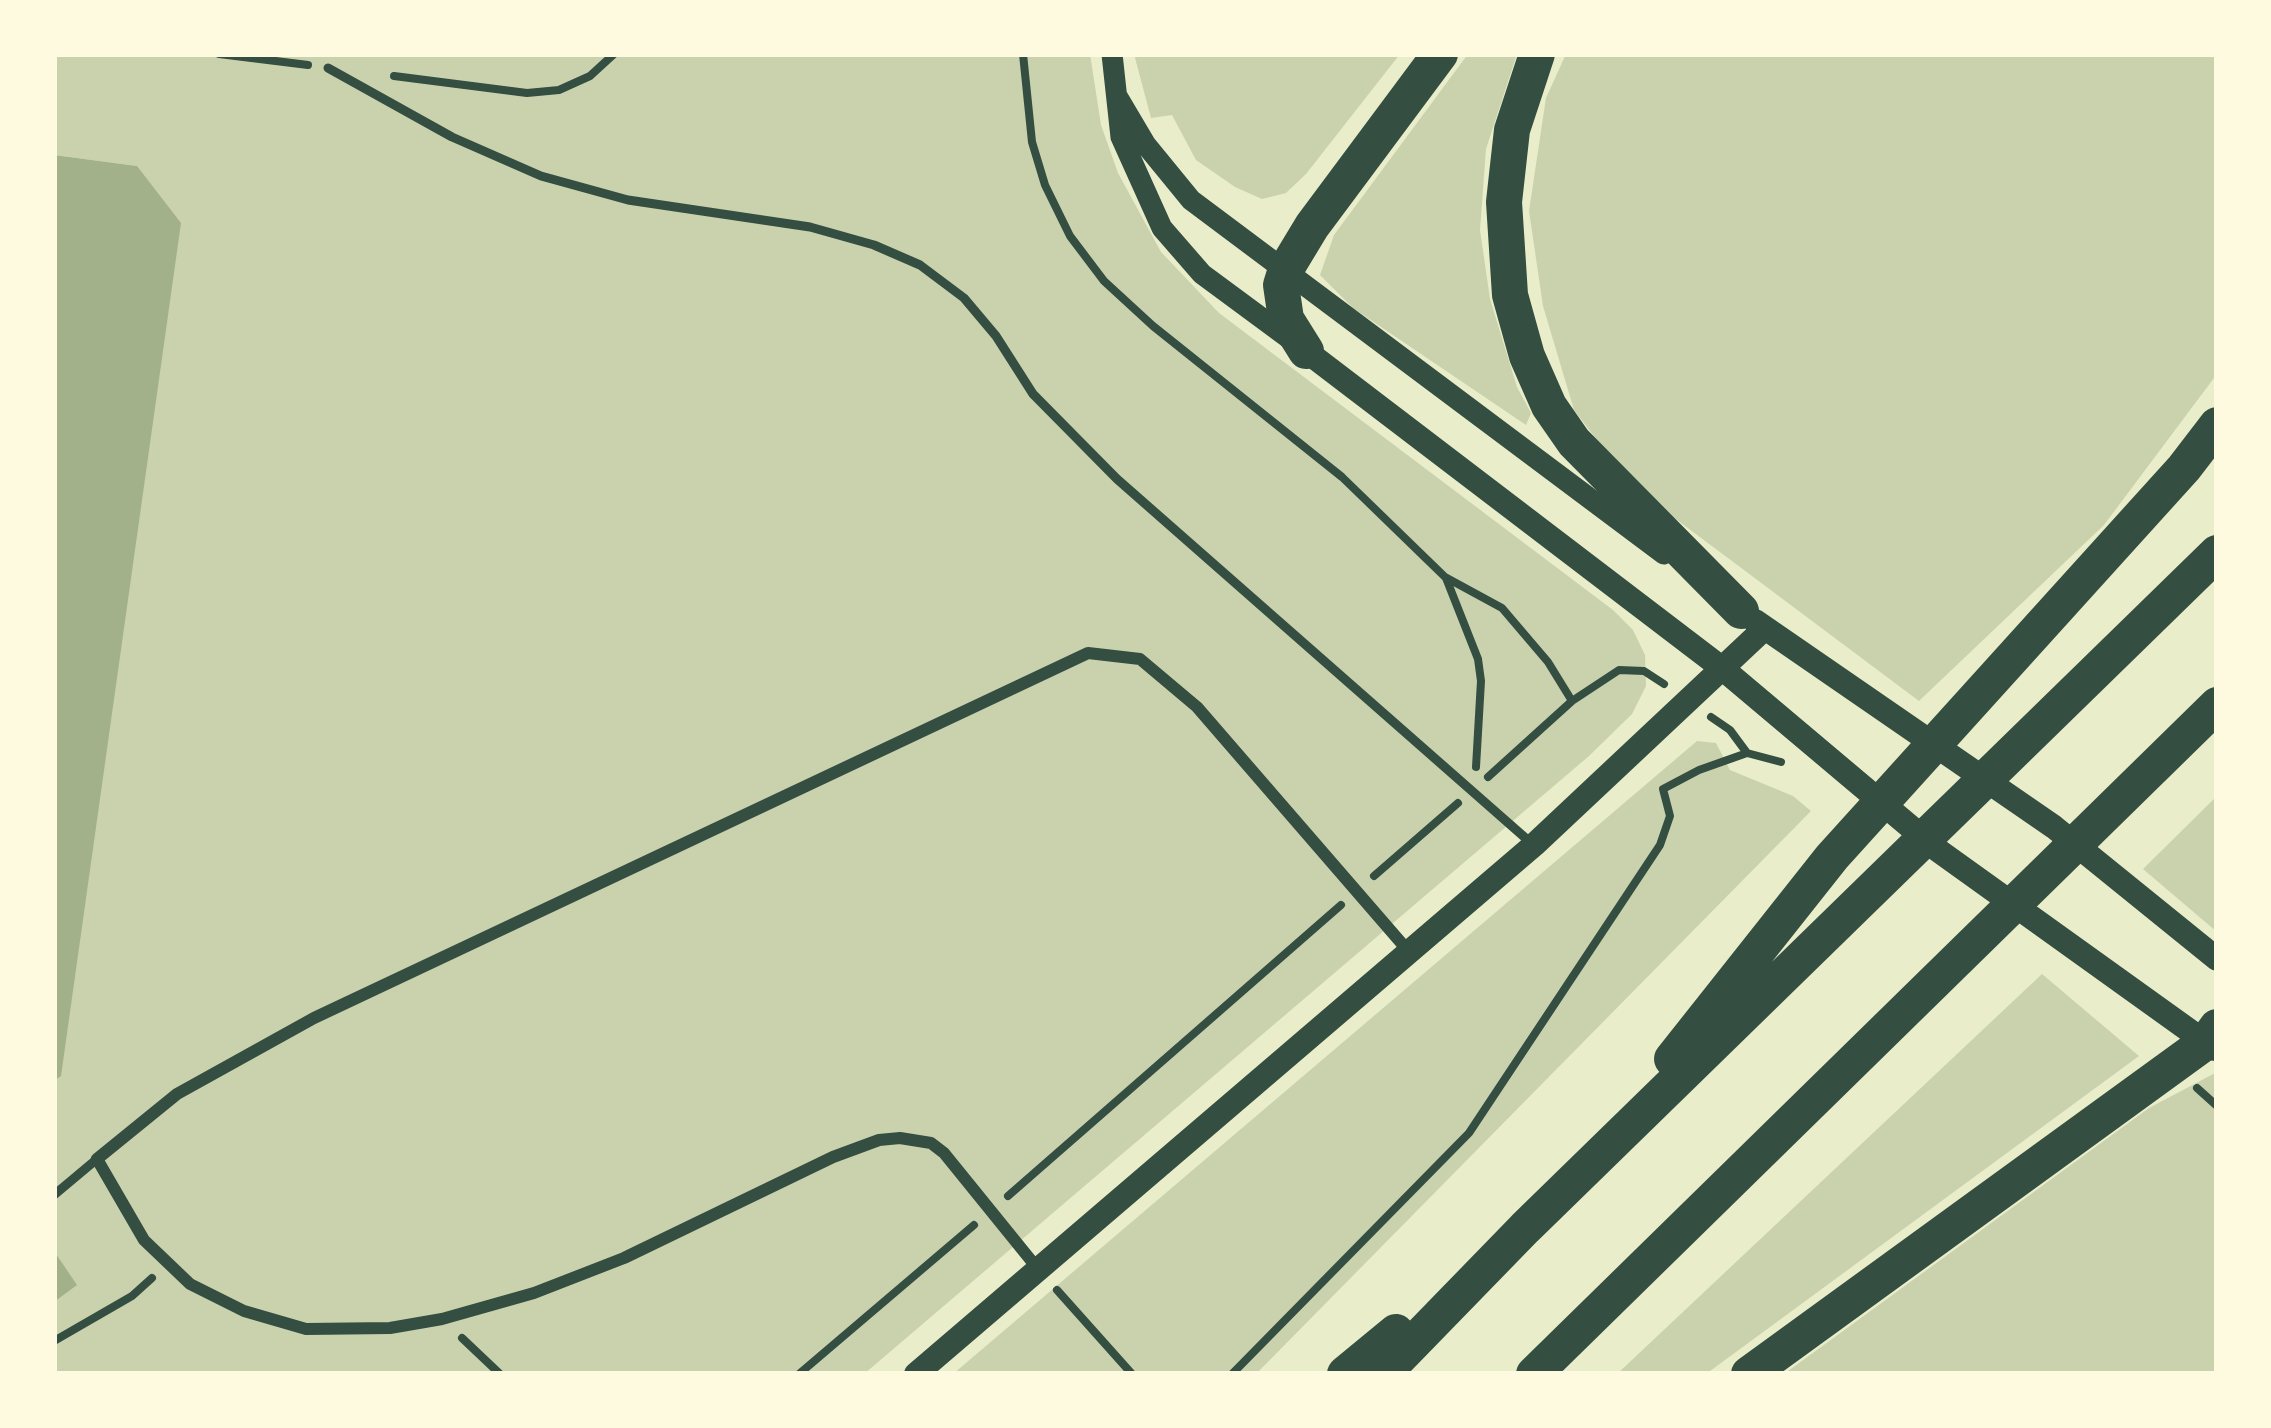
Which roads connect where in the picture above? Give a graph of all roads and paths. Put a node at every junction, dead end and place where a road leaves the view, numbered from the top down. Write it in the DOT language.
graph roads {
  1 [pos="219,54"];
  2 [pos="614,54"];
  3 [pos="1023,54"];
  4 [pos="1112,54"];
  5 [pos="1440,54"];
  6 [pos="1537,54"];
  7 [pos="328,68"];
  8 [pos="1117,96"];
  9 [pos="1286,269"];
  10 [pos="1306,351"];
  11 [pos="2217,424"];
  12 [pos="2217,554"];
  13 [pos="1445,577"];
  14 [pos="1753,620"];
  15 [pos="1724,669"];
  16 [pos="1644,670"];
  17 [pos="1572,701"];
  18 [pos="2217,706"];
  19 [pos="1747,752"];
  20 [pos="1474,790"];
  21 [pos="1534,845"];
  22 [pos="1356,892"];
  23 [pos="1410,953"];
  24 [pos="2217,959"];
  25 [pos="2213,1040"];
  26 [pos="2206,1097"];
  27 [pos="2217,1106"];
  28 [pos="97,1160"];
  29 [pos="1581,1174"];
  30 [pos="54,1195"];
  31 [pos="992,1210"];
  32 [pos="1525,1228"];
  33 [pos="166,1264"];
  34 [pos="1039,1270"];
  35 [pos="442,1319"];
  36 [pos="54,1342"];
  37 [pos="500,1374"];
  38 [pos="799,1374"];
  39 [pos="916,1374"];
  40 [pos="1132,1374"];
  41 [pos="1232,1374"];
  42 [pos="1345,1374"];
  43 [pos="1382,1374"];
  44 [pos="1534,1374"];
  45 [pos="1749,1374"];
  1 -- 7 [label="path"];
  2 -- 7 [label="path"];
  3 -- 13 [label="path"];
  4 -- 8 [label="street"];
  5 -- 9 [label="highway"];
  6 -- 14 [label="highway"];
  7 -- 20 [label="lane"];
  8 -- 9 [label="street"];
  8 -- 10 [label="street"];
  9 -- 10 [label="highway"];
  9 -- 14 [label="street"];
  10 -- 15 [label="main road"];
  11 -- 29 [label="highway"];
  12 -- 29 [label="highway"];
  13 -- 17 [label="path"];
  13 -- 20 [label="path"];
  14 -- 15 [label="main road"];
  14 -- 24 [label="main road"];
  15 -- 21 [label="main road"];
  15 -- 25 [label="main road"];
  16 -- 17 [label="path"];
  17 -- 20 [label="path"];
  18 -- 44 [label="highway"];
  19 -- 41 [label="path"];
  20 -- 21 [label="lane"];
  20 -- 22 [label="path"];
  21 -- 23 [label="main road"];
  22 -- 23 [label="street"];
  22 -- 28 [label="street"];
  22 -- 31 [label="path"];
  23 -- 34 [label="main road"];
  25 -- 45 [label="highway"];
  26 -- 27 [label="path"];
  28 -- 30 [label="lane"];
  28 -- 33 [label="street"];
  29 -- 32 [label="highway"];
  31 -- 34 [label="street"];
  31 -- 35 [label="street"];
  31 -- 38 [label="path"];
  32 -- 42 [label="highway"];
  32 -- 43 [label="highway"];
  33 -- 35 [label="street"];
  33 -- 36 [label="path"];
  34 -- 39 [label="main road"];
  34 -- 40 [label="path"];
  35 -- 37 [label="path"];
}
